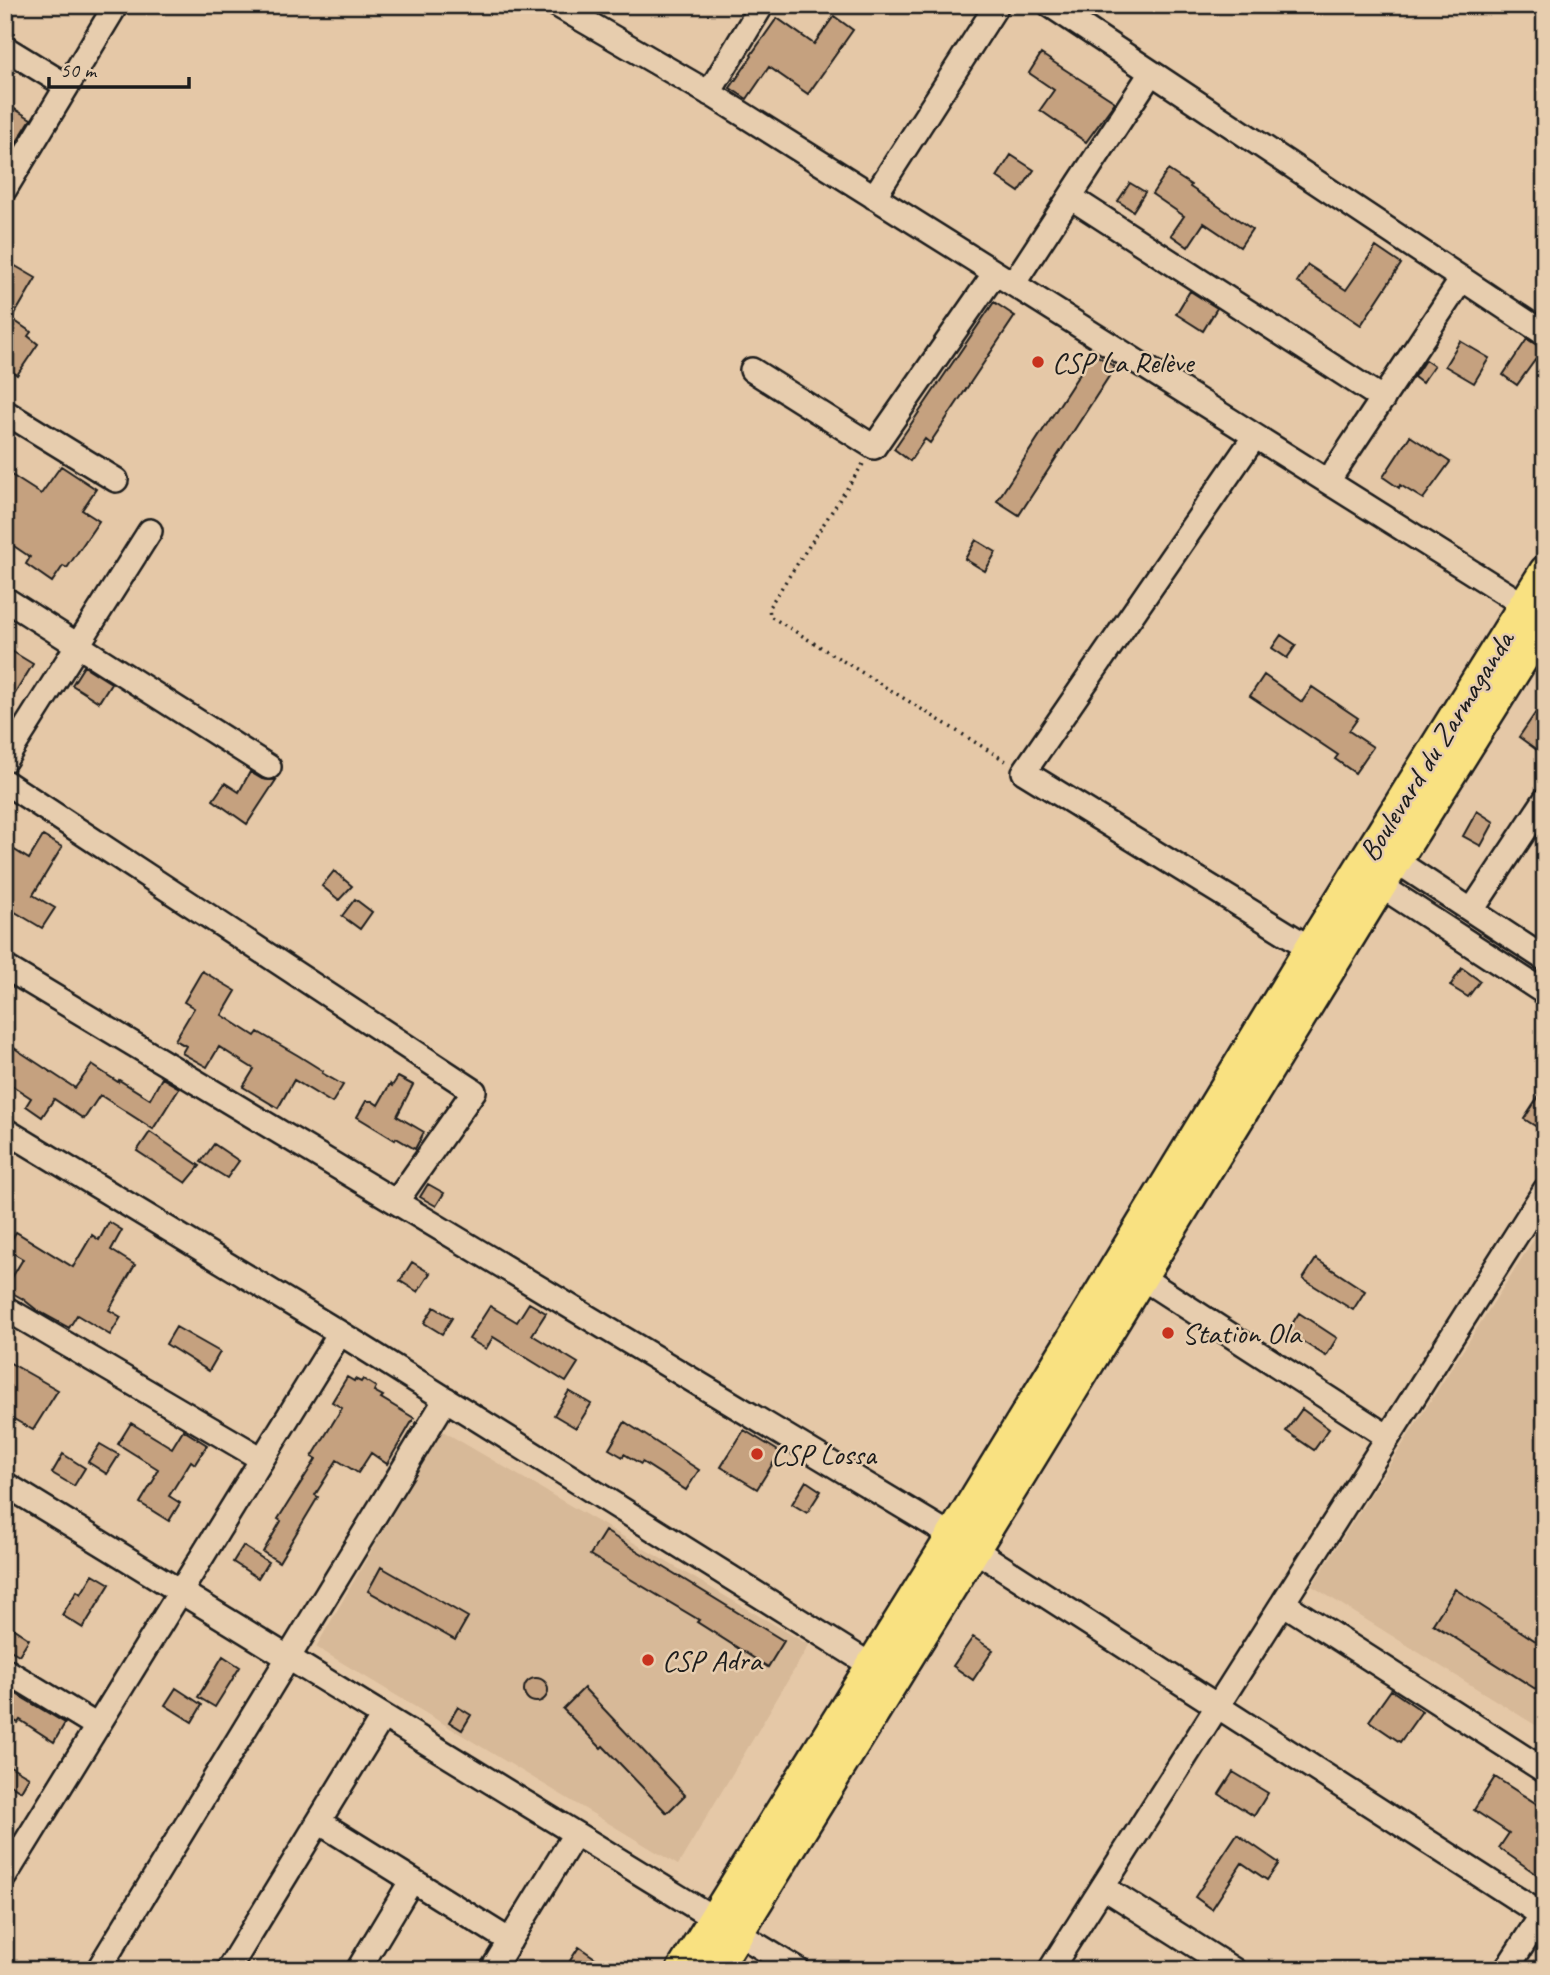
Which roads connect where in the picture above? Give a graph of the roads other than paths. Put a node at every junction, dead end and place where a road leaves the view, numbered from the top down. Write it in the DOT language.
graph roads {
  1 [pos="116,5"];
  2 [pos="557,5"];
  3 [pos="762,5"];
  4 [pos="997,5"];
  5 [pos="1050,5"];
  6 [pos="5,48"];
  7 [pos="1152,72"];
  8 [pos="67,86"];
  9 [pos="710,94"];
  10 [pos="5,188"];
  11 [pos="874,197"];
  12 [pos="1070,197"];
  13 [pos="1004,278"];
  14 [pos="1462,279"];
  15 [pos="1545,334"];
  16 [pos="752,370"];
  17 [pos="1383,399"];
  18 [pos="5,412"];
  19 [pos="1255,436"];
  20 [pos="116,480"];
  21 [pos="1328,481"];
  22 [pos="150,531"];
  23 [pos="1545,572"];
  24 [pos="5,600"];
  25 [pos="1535,614"];
  26 [pos="77,644"];
  27 [pos="5,760"];
  28 [pos="270,767"];
  29 [pos="5,782"];
  30 [pos="1545,800"];
  31 [pos="1371,870"];
  32 [pos="1472,910"];
  33 [pos="1310,948"];
  34 [pos="1545,959"];
  35 [pos="5,967"];
  36 [pos="1545,993"];
  37 [pos="5,1130"];
  38 [pos="1545,1190"];
  39 [pos="396,1202"];
  40 [pos="1130,1270"];
  41 [pos="5,1308"];
  42 [pos="340,1333"];
  43 [pos="446,1399"];
  44 [pos="1388,1437"];
  45 [pos="262,1459"];
  46 [pos="9,1494"];
  47 [pos="963,1543"];
  48 [pos="180,1592"];
  49 [pos="1283,1603"];
  50 [pos="288,1658"];
  51 [pos="5,1670"];
  52 [pos="882,1672"];
  53 [pos="1217,1706"];
  54 [pos="383,1716"];
  55 [pos="97,1726"];
  56 [pos="1545,1771"];
  57 [pos="319,1822"];
  58 [pos="575,1834"];
  59 [pos="5,1876"];
  60 [pos="412,1880"];
  61 [pos="1103,1886"];
  62 [pos="1543,1912"];
  63 [pos="725,1926"];
  64 [pos="510,1941"];
  65 [pos="98,1970"];
  66 [pos="228,1970"];
  67 [pos="358,1970"];
  68 [pos="492,1970"];
  69 [pos="682,1970"];
  70 [pos="715,1970"];
  71 [pos="798,1970"];
  72 [pos="1050,1970"];
  73 [pos="1234,1970"];
  74 [pos="1506,1970"];
  1 -- 8 [label="street"];
  2 -- 9 [label="street"];
  3 -- 9 [label="street"];
  4 -- 11 [label="street"];
  5 -- 7 [label="street"];
  6 -- 8 [label="street"];
  7 -- 12 [label="street"];
  7 -- 14 [label="street"];
  8 -- 10 [label="street"];
  9 -- 11 [label="street"];
  11 -- 13 [label="street"];
  12 -- 13 [label="street"];
  12 -- 17 [label="street"];
  13 -- 16 [label="street"];
  13 -- 19 [label="street"];
  14 -- 15 [label="street"];
  14 -- 17 [label="street"];
  17 -- 21 [label="street"];
  18 -- 20 [label="street"];
  19 -- 21 [label="street"];
  19 -- 33 [label="street"];
  21 -- 25 [label="street"];
  22 -- 26 [label="street"];
  23 -- 25 [label="main road, Boulevard du Zarmaganda"];
  24 -- 26 [label="street"];
  25 -- 31 [label="main road, Boulevard du Zarmaganda"];
  26 -- 27 [label="street"];
  26 -- 28 [label="street"];
  29 -- 39 [label="street"];
  30 -- 32 [label="street"];
  31 -- 32 [label="street"];
  31 -- 33 [label="main road"];
  31 -- 36 [label="street"];
  31 -- 40 [label="main road"];
  32 -- 34 [label="street"];
  33 -- 40 [label="main road"];
  35 -- 39 [label="street"];
  37 -- 42 [label="street"];
  38 -- 44 [label="street"];
  39 -- 47 [label="street"];
  40 -- 44 [label="street"];
  40 -- 47 [label="main road"];
  41 -- 45 [label="street"];
  42 -- 43 [label="street"];
  42 -- 45 [label="street"];
  43 -- 50 [label="street"];
  43 -- 52 [label="street"];
  44 -- 49 [label="street"];
  45 -- 48 [label="street"];
  46 -- 48 [label="street"];
  47 -- 52 [label="main road"];
  47 -- 53 [label="street"];
  48 -- 50 [label="street"];
  48 -- 55 [label="street"];
  49 -- 53 [label="street"];
  49 -- 56 [label="street"];
  50 -- 54 [label="street"];
  50 -- 65 [label="street"];
  51 -- 55 [label="street"];
  52 -- 63 [label="main road"];
  53 -- 61 [label="street"];
  53 -- 62 [label="street"];
  54 -- 57 [label="street"];
  54 -- 58 [label="street"];
  55 -- 59 [label="street"];
  57 -- 60 [label="street"];
  57 -- 66 [label="street"];
  58 -- 63 [label="street"];
  58 -- 64 [label="street"];
  60 -- 64 [label="street"];
  60 -- 67 [label="street"];
  61 -- 72 [label="street"];
  61 -- 73 [label="street"];
  62 -- 74 [label="street"];
  63 -- 69 [label="main road"];
  63 -- 70 [label="main road"];
  63 -- 71 [label="street"];
  64 -- 68 [label="street"];
}
